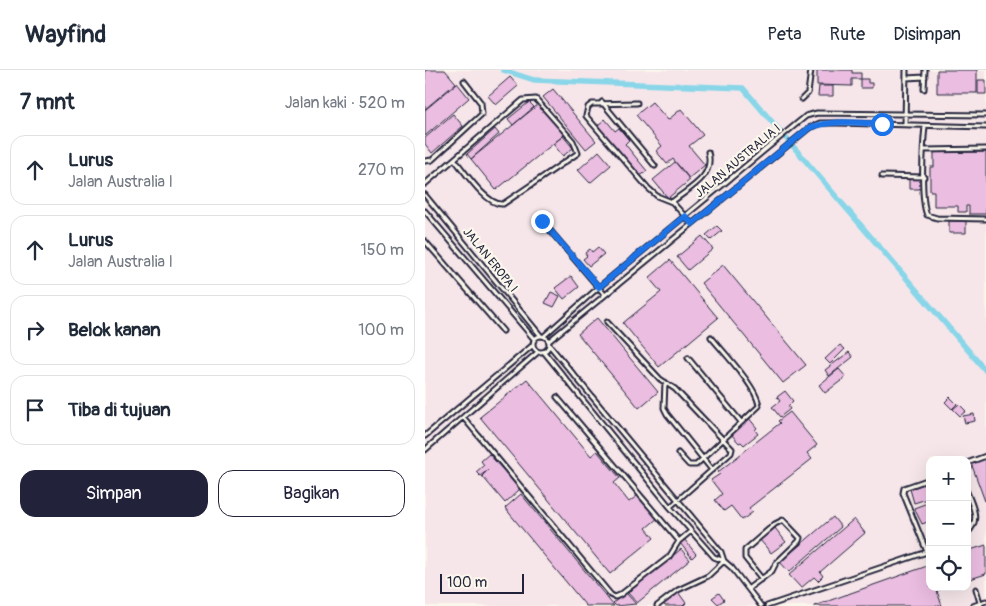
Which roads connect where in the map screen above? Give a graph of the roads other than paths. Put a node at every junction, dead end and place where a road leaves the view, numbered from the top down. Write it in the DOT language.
graph roads {
  1 [pos="811,70"];
  2 [pos="906,70"];
  3 [pos="925,70"];
  4 [pos="925,77"];
  5 [pos="906,78"];
  6 [pos="463,81"];
  7 [pos="924,89"];
  8 [pos="802,99"];
  9 [pos="601,102"];
  10 [pos="637,103"];
  11 [pos="906,114"];
  12 [pos="986,115"];
  13 [pos="905,125"];
  14 [pos="925,126"];
  15 [pos="986,127"];
  16 [pos="986,149"];
  17 [pos="924,150"];
  18 [pos="708,152"];
  19 [pos="455,160"];
  20 [pos="425,161"];
  21 [pos="655,166"];
  22 [pos="882,176"];
  23 [pos="924,177"];
  24 [pos="425,184"];
  25 [pos="425,195"];
  26 [pos="671,202"];
  27 [pos="425,211"];
  28 [pos="685,216"];
  29 [pos="986,219"];
  30 [pos="542,221"];
  31 [pos="692,224"];
  32 [pos="425,240"];
  33 [pos="599,287"];
  34 [pos="605,295"];
  35 [pos="607,322"];
  36 [pos="503,331"];
  37 [pos="542,336"];
  38 [pos="711,337"];
  39 [pos="534,339"];
  40 [pos="549,341"];
  41 [pos="533,345"];
  42 [pos="549,346"];
  43 [pos="538,352"];
  44 [pos="544,352"];
  45 [pos="688,358"];
  46 [pos="665,382"];
  47 [pos="557,397"];
  48 [pos="463,418"];
  49 [pos="741,422"];
  50 [pos="425,436"];
  51 [pos="723,438"];
  52 [pos="425,450"];
  53 [pos="678,453"];
  54 [pos="986,456"];
  55 [pos="703,459"];
  56 [pos="971,462"];
  57 [pos="712,470"];
  58 [pos="926,480"];
  59 [pos="677,500"];
  60 [pos="971,502"];
  61 [pos="670,507"];
  62 [pos="971,529"];
  63 [pos="691,531"];
  64 [pos="679,541"];
  65 [pos="926,547"];
  66 [pos="926,553"];
  67 [pos="724,561"];
  68 [pos="762,578"];
  69 [pos="749,588"];
  70 [pos="976,589"];
  71 [pos="986,600"];
  72 [pos="981,604"];
  73 [pos="657,606"];
  74 [pos="761,606"];
  75 [pos="767,606"];
  76 [pos="973,606"];
  1 -- 8 [label="lane"];
  2 -- 5 [label="lane"];
  3 -- 4 [label="lane"];
  4 -- 5 [label="lane"];
  4 -- 7 [label="lane"];
  5 -- 11 [label="lane"];
  6 -- 20 [label="lane"];
  9 -- 10 [label="lane"];
  9 -- 21 [label="lane"];
  9 -- 26 [label="lane"];
  11 -- 12 [label="lane, JALAN AUSTRALIA I"];
  11 -- 13 [label="lane"];
  11 -- 28 [label="lane, JALAN AUSTRALIA I"];
  13 -- 14 [label="lane, JALAN AUSTRALIA I"];
  13 -- 31 [label="lane, JALAN AUSTRALIA I"];
  14 -- 15 [label="lane, JALAN AUSTRALIA I"];
  14 -- 17 [label="lane"];
  16 -- 17 [label="lane"];
  17 -- 23 [label="lane"];
  18 -- 26 [label="lane"];
  19 -- 19 [label="lane"];
  19 -- 24 [label="lane"];
  22 -- 23 [label="lane"];
  23 -- 29 [label="lane"];
  25 -- 37 [label="lane, JALAN EROPA I"];
  26 -- 28 [label="lane"];
  27 -- 39 [label="lane, JALAN EROPA I"];
  28 -- 31 [label="lane"];
  28 -- 33 [label="lane, JALAN AUSTRALIA I"];
  30 -- 33 [label="lane"];
  31 -- 34 [label="lane, JALAN AUSTRALIA I"];
  32 -- 36 [label="lane"];
  33 -- 34 [label="lane"];
  33 -- 37 [label="lane, JALAN AUSTRALIA I"];
  34 -- 40 [label="lane, JALAN AUSTRALIA I"];
  35 -- 46 [label="lane"];
  37 -- 39 [label="lane, JALAN AUSTRALIA I"];
  37 -- 40 [label="lane"];
  38 -- 49 [label="lane"];
  39 -- 41 [label="lane"];
  40 -- 42 [label="lane"];
  41 -- 43 [label="lane"];
  41 -- 50 [label="lane"];
  42 -- 44 [label="lane"];
  42 -- 59 [label="lane"];
  43 -- 44 [label="lane"];
  43 -- 48 [label="lane"];
  44 -- 61 [label="lane"];
  45 -- 49 [label="lane"];
  46 -- 51 [label="lane"];
  46 -- 55 [label="lane"];
  47 -- 64 [label="lane"];
  48 -- 52 [label="lane"];
  48 -- 64 [label="lane"];
  49 -- 51 [label="lane"];
  51 -- 55 [label="lane"];
  51 -- 57 [label="lane"];
  53 -- 55 [label="lane"];
  54 -- 56 [label="lane"];
  55 -- 57 [label="lane"];
  57 -- 59 [label="lane"];
  58 -- 65 [label="lane"];
  59 -- 61 [label="lane"];
  59 -- 67 [label="lane"];
  60 -- 62 [label="lane"];
  61 -- 63 [label="lane"];
  63 -- 64 [label="lane"];
  63 -- 67 [label="lane"];
  66 -- 75 [label="lane"];
  67 -- 69 [label="lane"];
  67 -- 73 [label="lane"];
  68 -- 68 [label="lane"];
  68 -- 69 [label="lane"];
  69 -- 74 [label="lane"];
  70 -- 72 [label="lane"];
  71 -- 72 [label="lane"];
  72 -- 76 [label="lane"];
}
